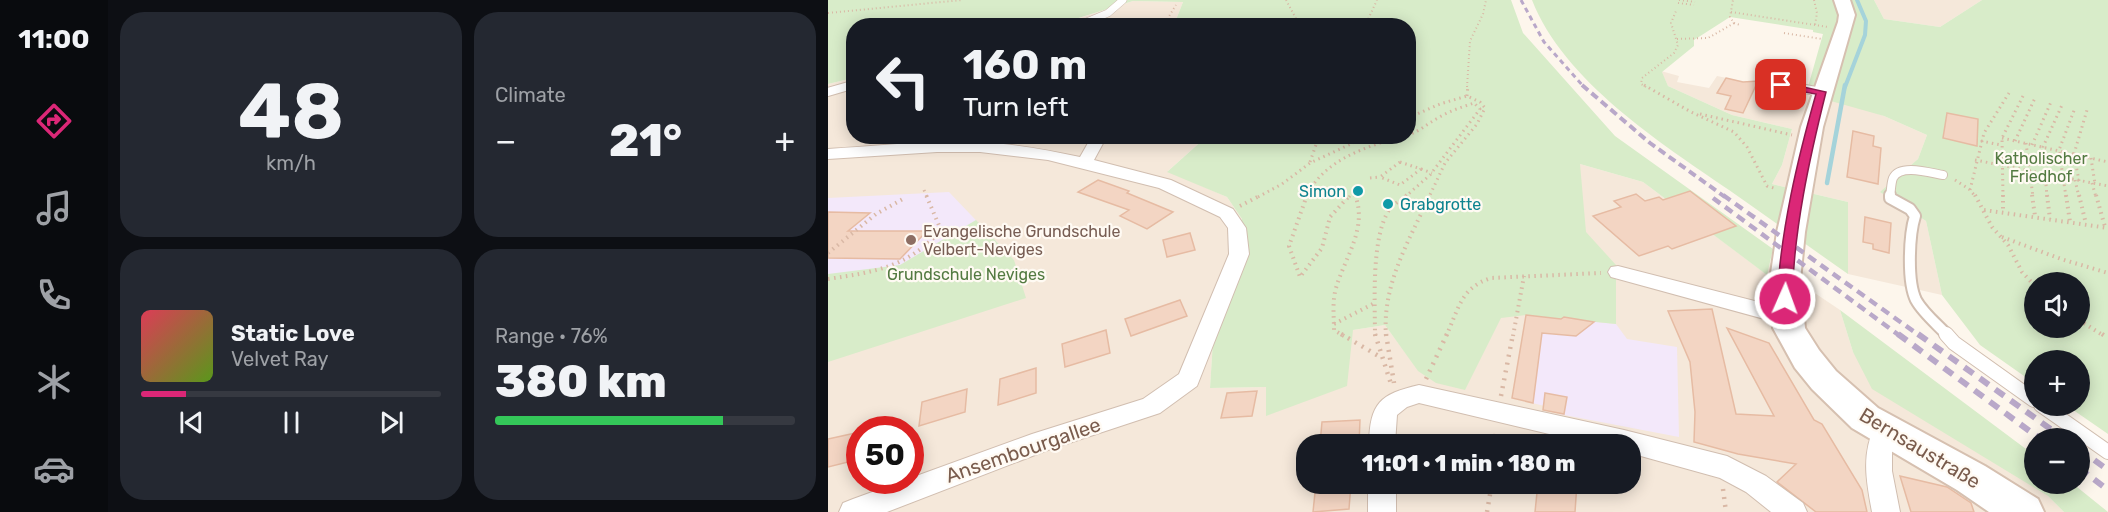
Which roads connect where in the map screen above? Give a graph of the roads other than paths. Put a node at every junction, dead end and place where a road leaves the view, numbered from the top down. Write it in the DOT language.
graph roads {
  1 [pos="1123,0"];
  2 [pos="1842,0"];
  3 [pos="1096,18"];
  4 [pos="1781,85"];
  5 [pos="846,87"];
  6 [pos="828,92"];
  7 [pos="1821,92"];
  8 [pos="846,142"];
  9 [pos="1095,144"];
  10 [pos="828,153"];
  11 [pos="1084,163"];
  12 [pos="1943,175"];
  13 [pos="1618,272"];
  14 [pos="1786,317"];
  15 [pos="2024,393"];
  16 [pos="2057,416"];
  17 [pos="1885,431"];
  18 [pos="1382,434"];
  19 [pos="1586,434"];
  20 [pos="1641,447"];
  21 [pos="2108,452"];
  22 [pos="1382,494"];
  23 [pos="853,512"];
  24 [pos="1382,512"];
  25 [pos="1793,512"];
  26 [pos="1886,512"];
  27 [pos="2023,512"];
  1 -- 3 [label="lane"];
  2 -- 7 [label="main road, Bernsaustraße"];
  4 -- 7 [label="lane"];
  5 -- 6 [label="lane"];
  7 -- 14 [label="main road, Bernsaustraße"];
  8 -- 10 [label="street"];
  9 -- 11 [label="street"];
  10 -- 11 [label="street"];
  11 -- 23 [label="street, Ansembourgallee"];
  12 -- 15 [label="lane"];
  13 -- 14 [label="street"];
  14 -- 17 [label="main road, Bernsaustraße"];
  16 -- 21 [label="lane"];
  17 -- 26 [label="street"];
  17 -- 27 [label="main road, Bernsaustraße"];
  18 -- 19 [label="street"];
  20 -- 25 [label="street"];
  22 -- 24 [label="street"];
}
